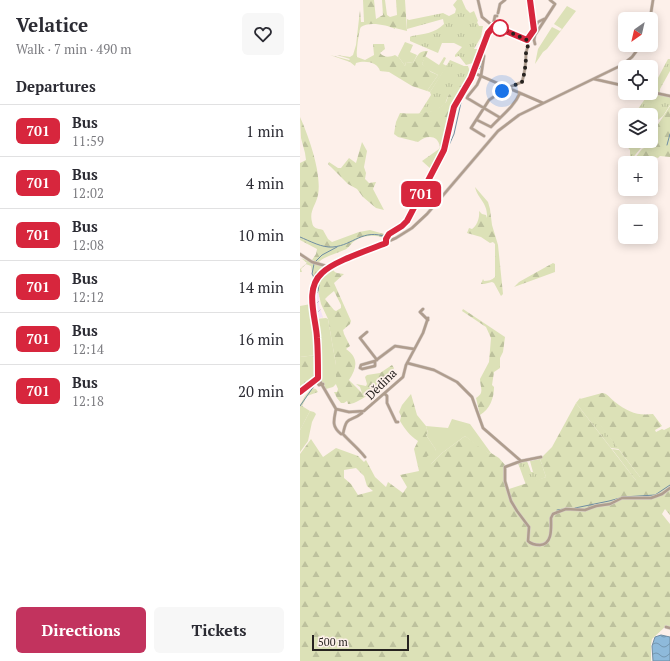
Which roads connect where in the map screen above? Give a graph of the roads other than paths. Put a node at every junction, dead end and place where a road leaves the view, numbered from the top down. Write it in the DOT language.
graph roads {
  1 [pos="478,0"];
  2 [pos="504,0"];
  3 [pos="530,0"];
  4 [pos="550,0"];
  5 [pos="653,0"];
  6 [pos="651,12"];
  7 [pos="545,19"];
  8 [pos="493,26"];
  9 [pos="534,30"];
  10 [pos="527,40"];
  11 [pos="535,44"];
  12 [pos="481,51"];
  13 [pos="636,52"];
  14 [pos="475,73"];
  15 [pos="480,76"];
  16 [pos="594,79"];
  17 [pos="618,84"];
  18 [pos="509,88"];
  19 [pos="520,93"];
  20 [pos="658,93"];
  21 [pos="670,96"];
  22 [pos="543,104"];
  23 [pos="484,108"];
  24 [pos="499,117"];
  25 [pos="477,120"];
  26 [pos="484,136"];
  27 [pos="386,243"];
  28 [pos="300,254"];
  29 [pos="329,268"];
  30 [pos="423,309"];
  31 [pos="367,332"];
  32 [pos="414,349"];
  33 [pos="376,360"];
  34 [pos="407,363"];
  35 [pos="317,379"];
  36 [pos="300,392"];
  37 [pos="385,394"];
  38 [pos="336,409"];
  39 [pos="362,412"];
  40 [pos="398,422"];
  41 [pos="343,434"];
  42 [pos="365,457"];
  43 [pos="541,458"];
  44 [pos="521,461"];
  45 [pos="670,488"];
  46 [pos="666,627"];
  47 [pos="670,628"];
  1 -- 8 [label="street"];
  2 -- 8 [label="street"];
  3 -- 9 [label="street"];
  4 -- 7 [label="street"];
  5 -- 6 [label="street"];
  7 -- 9 [label="street"];
  7 -- 11 [label="street"];
  8 -- 10 [label="street"];
  8 -- 12 [label="street"];
  9 -- 10 [label="street"];
  10 -- 18 [label="street"];
  12 -- 14 [label="street"];
  12 -- 15 [label="street"];
  13 -- 16 [label="street"];
  14 -- 15 [label="street"];
  14 -- 27 [label="street"];
  15 -- 18 [label="street"];
  15 -- 23 [label="street"];
  16 -- 17 [label="street"];
  16 -- 22 [label="street"];
  18 -- 19 [label="street"];
  18 -- 23 [label="street"];
  19 -- 22 [label="street"];
  19 -- 24 [label="street"];
  20 -- 21 [label="street"];
  22 -- 27 [label="street"];
  23 -- 24 [label="street"];
  23 -- 25 [label="street"];
  24 -- 25 [label="street"];
  25 -- 26 [label="street"];
  27 -- 29 [label="street"];
  28 -- 29 [label="street"];
  29 -- 35 [label="street"];
  30 -- 32 [label="street, Dědina"];
  31 -- 33 [label="street"];
  32 -- 33 [label="street"];
  32 -- 34 [label="street, Dědina"];
  33 -- 33 [label="street"];
  34 -- 37 [label="street, Dědina"];
  34 -- 44 [label="street"];
  35 -- 36 [label="street"];
  35 -- 38 [label="street"];
  37 -- 39 [label="street, Dědina"];
  37 -- 40 [label="street"];
  38 -- 39 [label="street"];
  38 -- 41 [label="street"];
  39 -- 41 [label="street, Dědina"];
  41 -- 42 [label="street"];
  43 -- 44 [label="street"];
  44 -- 45 [label="street"];
  46 -- 47 [label="street"];
}
